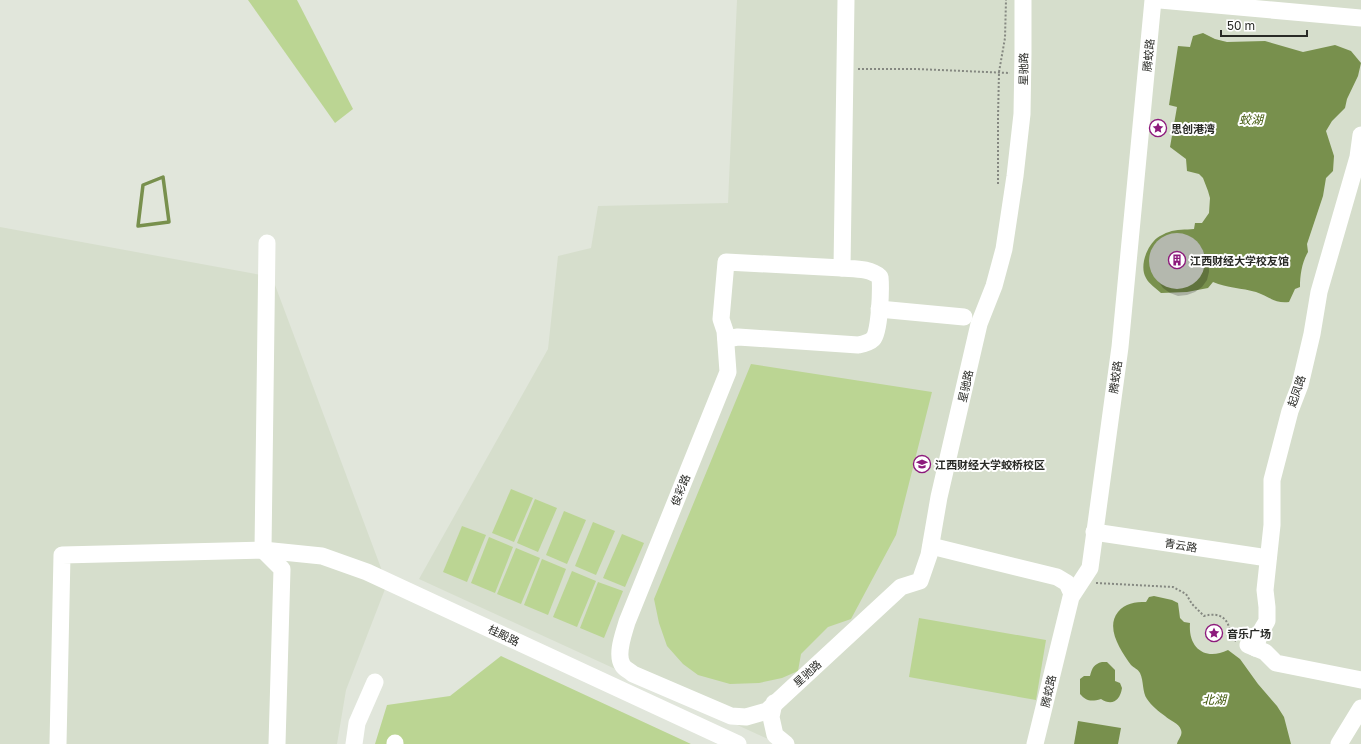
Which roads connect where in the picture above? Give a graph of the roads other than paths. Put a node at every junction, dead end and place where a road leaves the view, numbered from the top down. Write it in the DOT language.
graph roads {
  1 [pos="846,0"];
  2 [pos="1023,0"];
  3 [pos="1153,0"];
  4 [pos="1160,0"];
  5 [pos="1361,18"];
  6 [pos="1361,135"];
  7 [pos="267,242"];
  8 [pos="842,268"];
  9 [pos="879,309"];
  10 [pos="964,317"];
  11 [pos="726,339"];
  12 [pos="1094,532"];
  13 [pos="931,546"];
  14 [pos="263,550"];
  15 [pos="1268,558"];
  16 [pos="1077,588"];
  17 [pos="1361,680"];
  18 [pos="376,682"];
  19 [pos="774,703"];
  20 [pos="1361,708"];
  21 [pos="58,744"];
  22 [pos="277,744"];
  23 [pos="354,744"];
  24 [pos="738,744"];
  25 [pos="786,744"];
  26 [pos="1035,744"];
  27 [pos="1340,744"];
  1 -- 8 [label="street"];
  2 -- 13 [label="street, 星驰路"];
  3 -- 12 [label="street, 腾蛟路"];
  4 -- 5 [label="street"];
  6 -- 15 [label="street, 起凤路"];
  7 -- 14 [label="street"];
  8 -- 9 [label="street"];
  8 -- 11 [label="street, 俊彩路"];
  9 -- 10 [label="street"];
  9 -- 11 [label="street"];
  11 -- 19 [label="street, 俊彩路"];
  12 -- 15 [label="street, 青云路"];
  12 -- 16 [label="street, 腾蛟路"];
  13 -- 16 [label="street"];
  13 -- 19 [label="street, 星驰路"];
  14 -- 21 [label="street, 桂殿路"];
  14 -- 22 [label="street"];
  14 -- 24 [label="street, 桂殿路"];
  15 -- 17 [label="street, 起凤路"];
  16 -- 26 [label="street, 腾蛟路"];
  18 -- 23 [label="street"];
  19 -- 25 [label="street"];
  20 -- 27 [label="street"];
}
